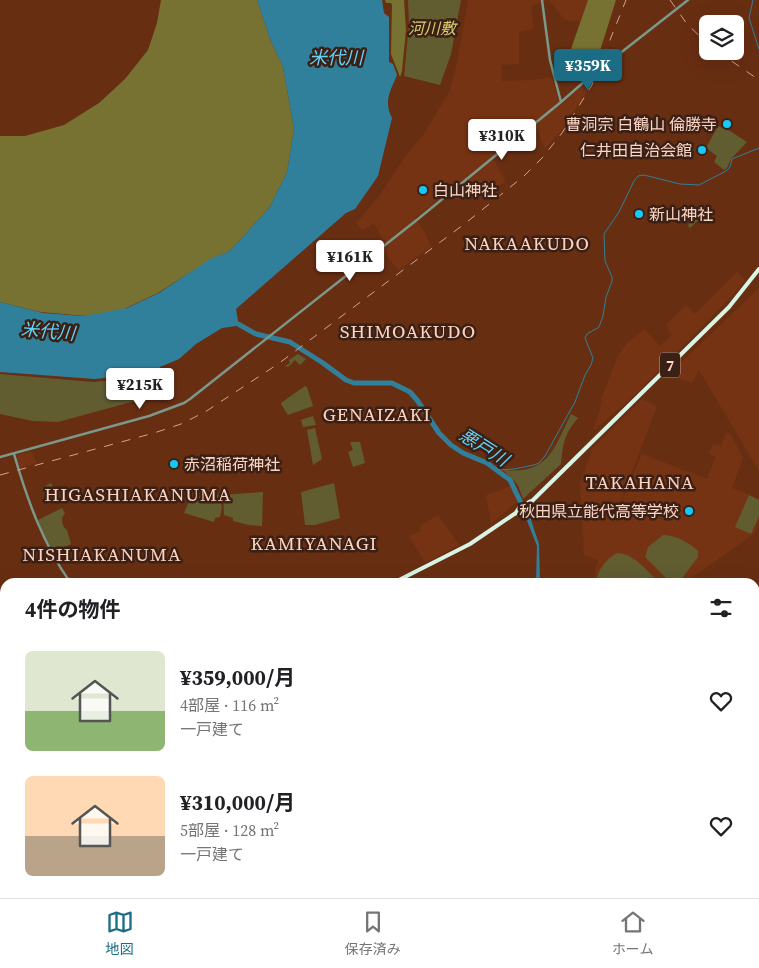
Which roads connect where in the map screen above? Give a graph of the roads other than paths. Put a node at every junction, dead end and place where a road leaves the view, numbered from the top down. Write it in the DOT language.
graph roads {
  1 [pos="542,0"];
  2 [pos="688,0"];
  3 [pos="561,102"];
  4 [pos="759,269"];
  5 [pos="14,454"];
  6 [pos="0,457"];
  7 [pos="67,578"];
  8 [pos="403,578"];
  1 -- 3 [label="street"];
  2 -- 3 [label="street"];
  3 -- 5 [label="street"];
  4 -- 8 [label="highway, 7"];
  5 -- 6 [label="street"];
  5 -- 7 [label="street"];
}
